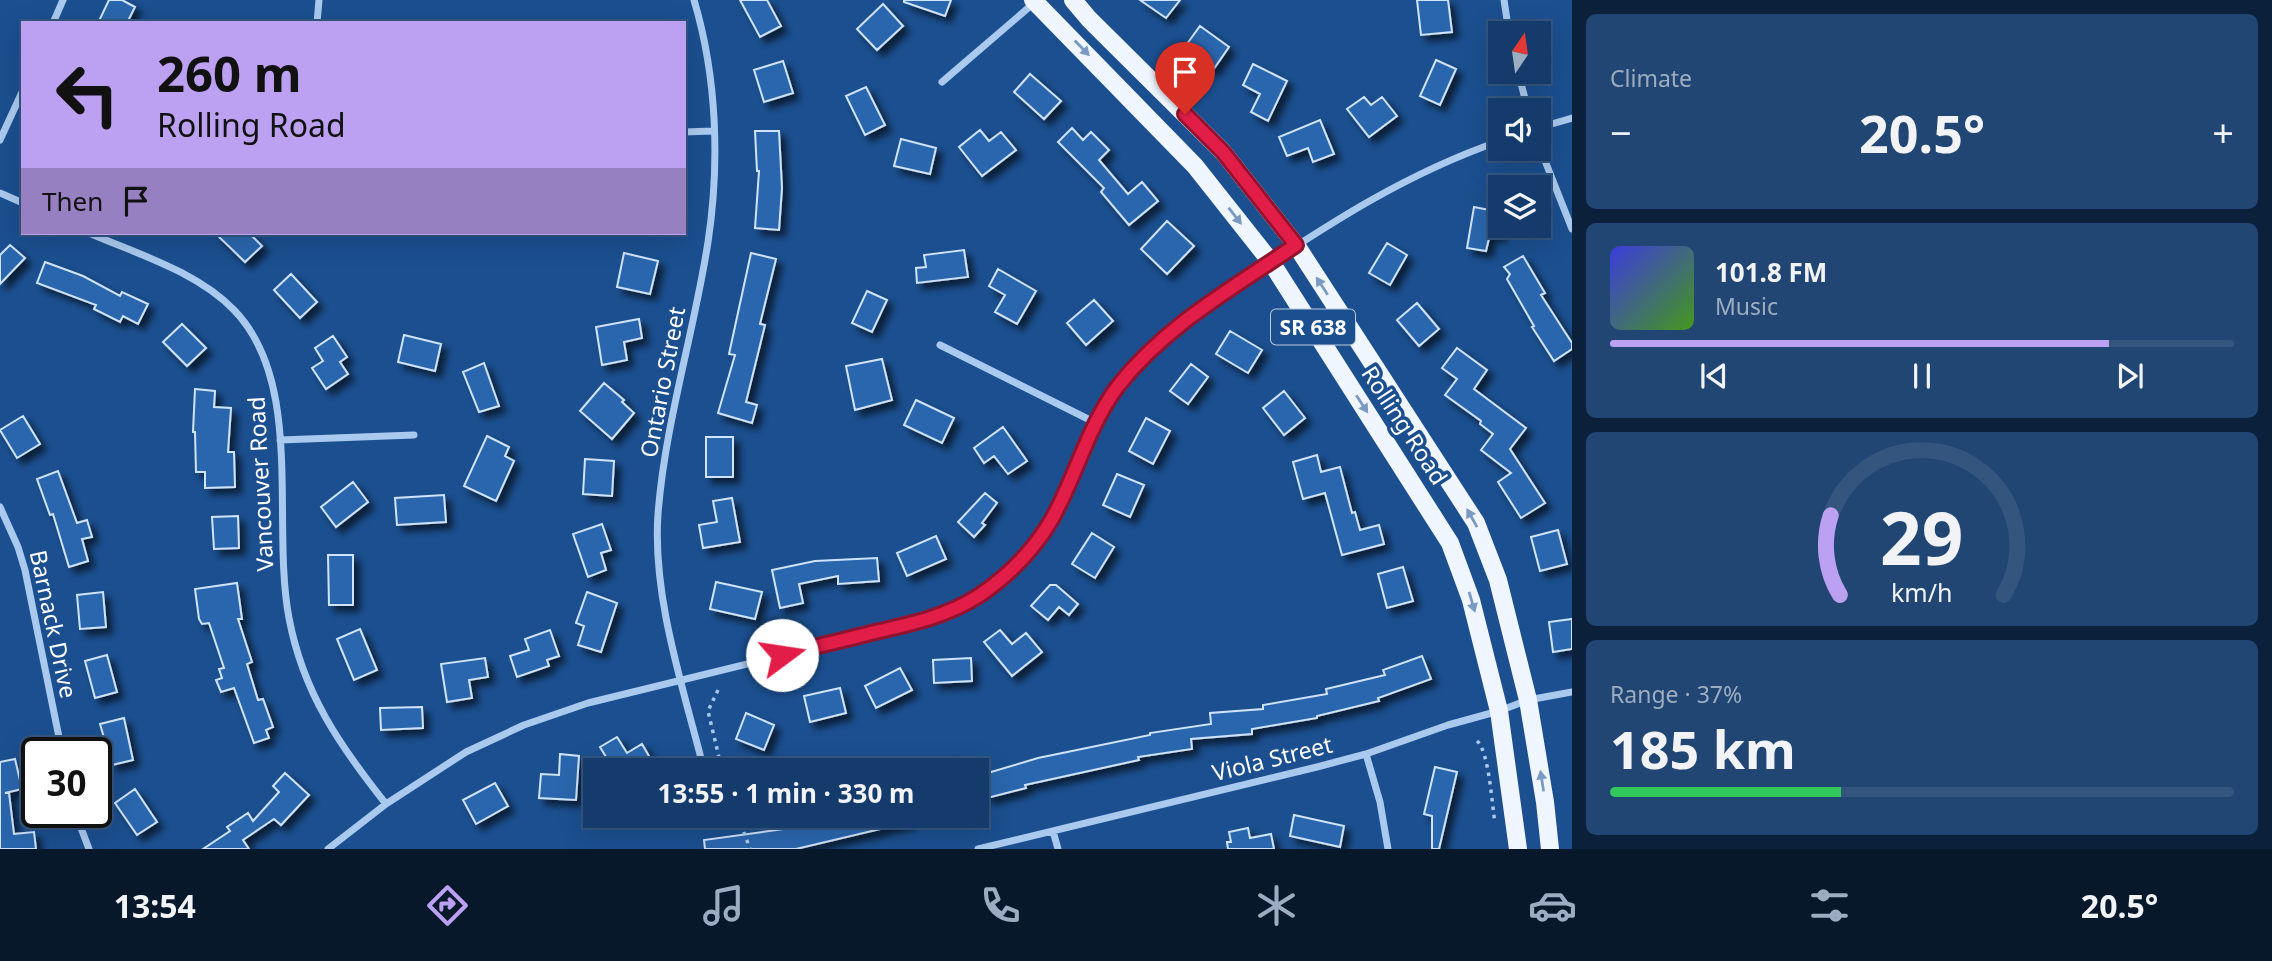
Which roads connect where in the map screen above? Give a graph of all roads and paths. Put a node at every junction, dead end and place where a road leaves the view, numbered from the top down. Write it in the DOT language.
graph roads {
  1 [pos="63,0"];
  2 [pos="319,0"];
  3 [pos="694,0"];
  4 [pos="1073,0"];
  5 [pos="1504,0"];
  6 [pos="1035,1"];
  7 [pos="54,21"];
  8 [pos="317,21"];
  9 [pos="1507,21"];
  10 [pos="942,82"];
  11 [pos="21,94"];
  12 [pos="1572,118"];
  13 [pos="1551,124"];
  14 [pos="713,131"];
  15 [pos="686,132"];
  16 [pos="0,140"];
  17 [pos="1488,145"];
  18 [pos="1545,161"];
  19 [pos="0,193"];
  20 [pos="21,202"];
  21 [pos="1572,229"];
  22 [pos="93,235"];
  23 [pos="1296,245"];
  24 [pos="1271,262"];
  25 [pos="940,345"];
  26 [pos="1096,423"];
  27 [pos="414,435"];
  28 [pos="280,440"];
  29 [pos="0,507"];
  30 [pos="682,679"];
  31 [pos="718,690"];
  32 [pos="1572,692"];
  33 [pos="1528,699"];
  34 [pos="1499,711"];
  35 [pos="59,737"];
  36 [pos="1477,741"];
  37 [pos="1366,754"];
  38 [pos="701,758"];
  39 [pos="719,758"];
  40 [pos="386,804"];
  41 [pos="1496,826"];
  42 [pos="81,828"];
  43 [pos="742,828"];
  44 [pos="1054,831"];
  45 [pos="89,849"];
  46 [pos="328,849"];
  47 [pos="750,849"];
  48 [pos="978,849"];
  49 [pos="1058,849"];
  50 [pos="1388,849"];
  51 [pos="1518,849"];
  52 [pos="1550,849"];
  1 -- 7 [label="street"];
  2 -- 8 [label="street"];
  3 -- 14 [label="street, Ontario Street"];
  4 -- 23 [label="main road, Rolling Road / SR 638"];
  5 -- 9 [label="street"];
  6 -- 10 [label="street"];
  6 -- 24 [label="main road, Rolling Road / SR 638, one-way"];
  11 -- 16 [label="street"];
  12 -- 13 [label="street"];
  14 -- 15 [label="street"];
  14 -- 30 [label="street, Ontario Street"];
  17 -- 23 [label="street"];
  18 -- 21 [label="street"];
  19 -- 20 [label="street"];
  22 -- 28 [label="street, Vancouver Road"];
  23 -- 24 [label="street"];
  33 -- 23 [label="main road, Rolling Road / SR 638, one-way"];
  24 -- 26 [label="street"];
  24 -- 34 [label="main road, Rolling Road / SR 638, one-way"];
  25 -- 26 [label="street"];
  26 -- 30 [label="street"];
  27 -- 28 [label="street"];
  28 -- 40 [label="street, Vancouver Road"];
  29 -- 35 [label="street, Barnack Drive"];
  30 -- 38 [label="street, Ontario Street"];
  30 -- 40 [label="street"];
  31 -- 39 [label="path"];
  32 -- 33 [label="street, Viola Street"];
  33 -- 34 [label="street, Viola Street"];
  52 -- 33 [label="main road, Rolling Road / SR 638, one-way"];
  34 -- 37 [label="street, Viola Street"];
  34 -- 51 [label="main road, Rolling Road / SR 638"];
  36 -- 41 [label="path"];
  37 -- 44 [label="street, Viola Street"];
  37 -- 50 [label="street"];
  40 -- 46 [label="street"];
  42 -- 45 [label="street"];
  43 -- 47 [label="path"];
  44 -- 48 [label="street, Viola Street"];
  44 -- 49 [label="street"];
}
